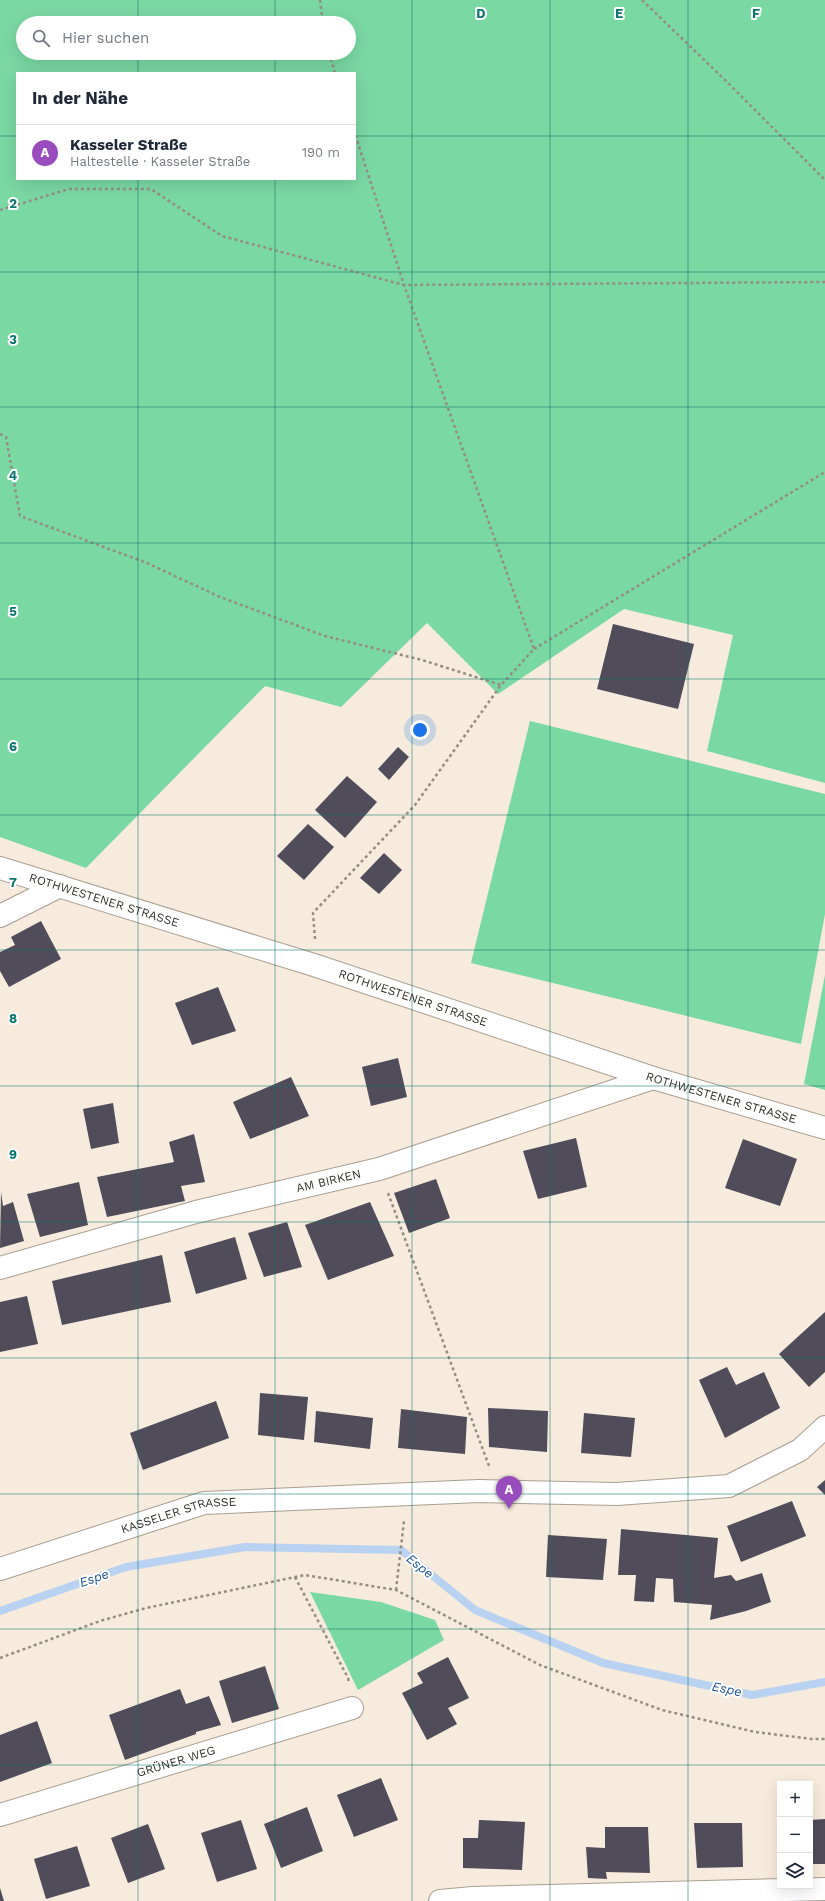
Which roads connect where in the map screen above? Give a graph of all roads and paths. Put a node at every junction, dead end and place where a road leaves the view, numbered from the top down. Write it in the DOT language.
graph roads {
  1 [pos="320,0"];
  2 [pos="642,0"];
  3 [pos="322,16"];
  4 [pos="331,60"];
  5 [pos="335,72"];
  6 [pos="356,137"];
  7 [pos="825,180"];
  8 [pos="0,210"];
  9 [pos="825,282"];
  10 [pos="404,285"];
  11 [pos="0,434"];
  12 [pos="825,472"];
  13 [pos="534,649"];
  14 [pos="501,685"];
  15 [pos="0,868"];
  16 [pos="60,886"];
  17 [pos="0,916"];
  18 [pos="317,966"];
  19 [pos="653,1078"];
  20 [pos="825,1128"];
  21 [pos="379,1169"];
  22 [pos="0,1268"];
  23 [pos="825,1427"];
  24 [pos="499,1491"];
  25 [pos="401,1531"];
  26 [pos="0,1569"];
  27 [pos="296,1577"];
  28 [pos="396,1590"];
  29 [pos="0,1658"];
  30 [pos="352,1708"];
  31 [pos="825,1739"];
  32 [pos="0,1815"];
  33 [pos="825,1890"];
  34 [pos="440,1901"];
  1 -- 3 [label="path"];
  2 -- 7 [label="path"];
  4 -- 5 [label="path"];
  6 -- 10 [label="path"];
  8 -- 10 [label="path"];
  9 -- 10 [label="path"];
  10 -- 13 [label="path"];
  11 -- 14 [label="path"];
  12 -- 13 [label="path"];
  13 -- 14 [label="path"];
  14 -- 18 [label="path"];
  15 -- 16 [label="street, ROTHWESTENER STRASSE"];
  16 -- 17 [label="street"];
  16 -- 18 [label="street, ROTHWESTENER STRASSE"];
  18 -- 19 [label="street, ROTHWESTENER STRASSE"];
  19 -- 20 [label="street, ROTHWESTENER STRASSE"];
  19 -- 21 [label="street, AM BIRKEN"];
  21 -- 22 [label="street, AM BIRKEN"];
  21 -- 24 [label="path"];
  23 -- 24 [label="street, KASSELER STRASSE"];
  24 -- 26 [label="street, KASSELER STRASSE"];
  25 -- 28 [label="path"];
  27 -- 28 [label="path"];
  27 -- 29 [label="path"];
  27 -- 30 [label="path"];
  28 -- 31 [label="path"];
  30 -- 32 [label="street, GRÜNER WEG"];
  33 -- 34 [label="street"];
}
